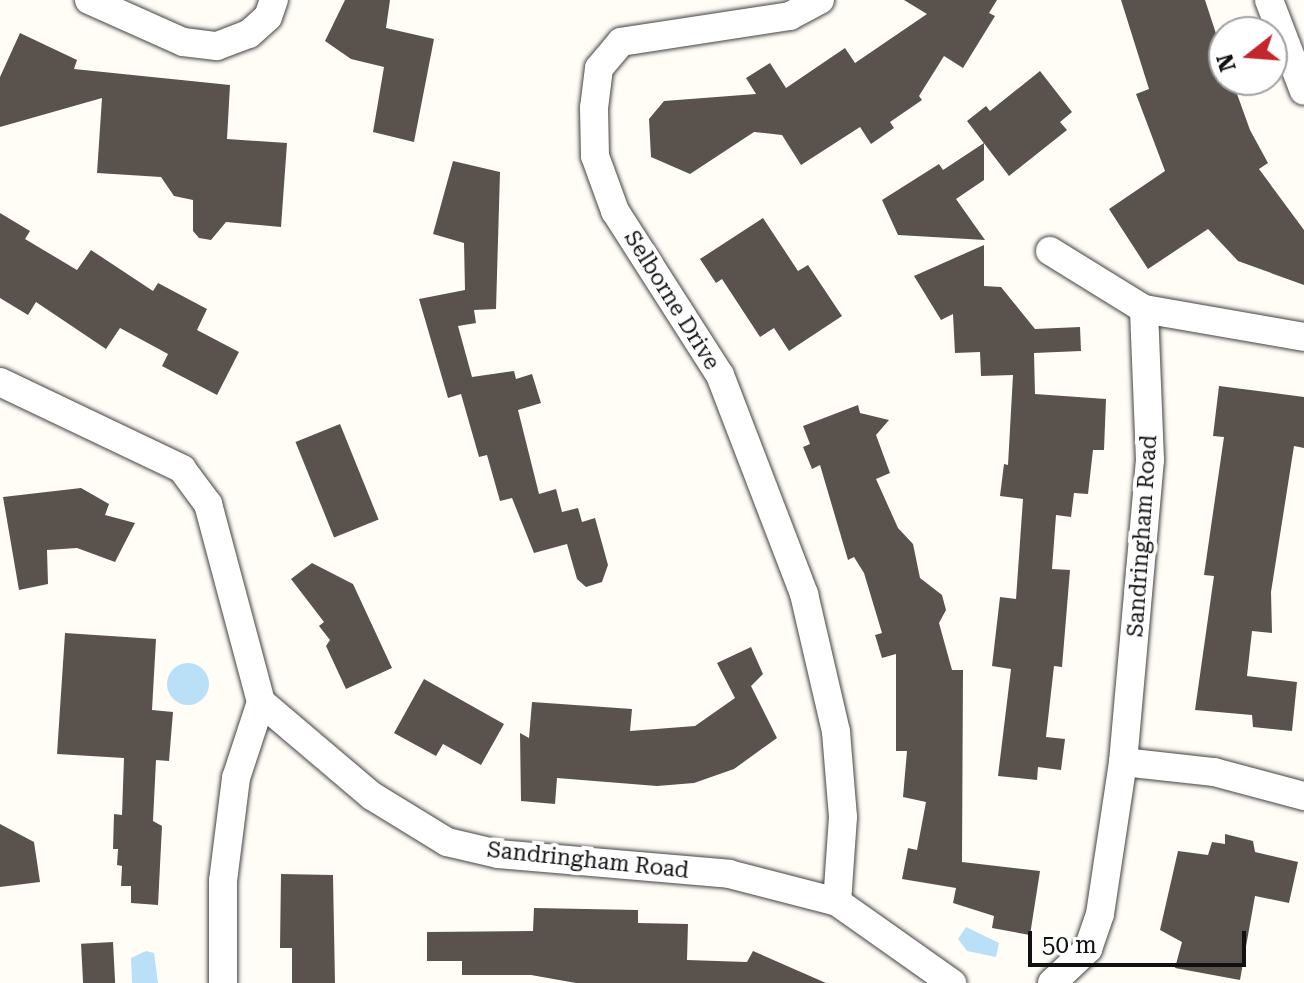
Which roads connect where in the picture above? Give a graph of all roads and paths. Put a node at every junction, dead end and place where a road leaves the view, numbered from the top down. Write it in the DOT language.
graph roads {
  1 [pos="89,0"];
  2 [pos="274,0"];
  3 [pos="820,0"];
  4 [pos="1269,0"];
  5 [pos="1304,91"];
  6 [pos="1050,251"];
  7 [pos="1144,309"];
  8 [pos="1304,337"];
  9 [pos="0,382"];
  10 [pos="261,702"];
  11 [pos="1123,762"];
  12 [pos="1304,796"];
  13 [pos="837,902"];
  14 [pos="223,983"];
  15 [pos="952,983"];
  16 [pos="1052,983"];
  1 -- 2 [label="street"];
  3 -- 13 [label="street, Selborne Drive"];
  4 -- 5 [label="street"];
  6 -- 7 [label="street"];
  7 -- 8 [label="street"];
  7 -- 11 [label="street, Sandringham Road"];
  9 -- 10 [label="street"];
  10 -- 13 [label="street, Sandringham Road"];
  10 -- 14 [label="street"];
  11 -- 12 [label="street"];
  11 -- 16 [label="street, Sandringham Road"];
  13 -- 15 [label="street, Sandringham Road"];
}
